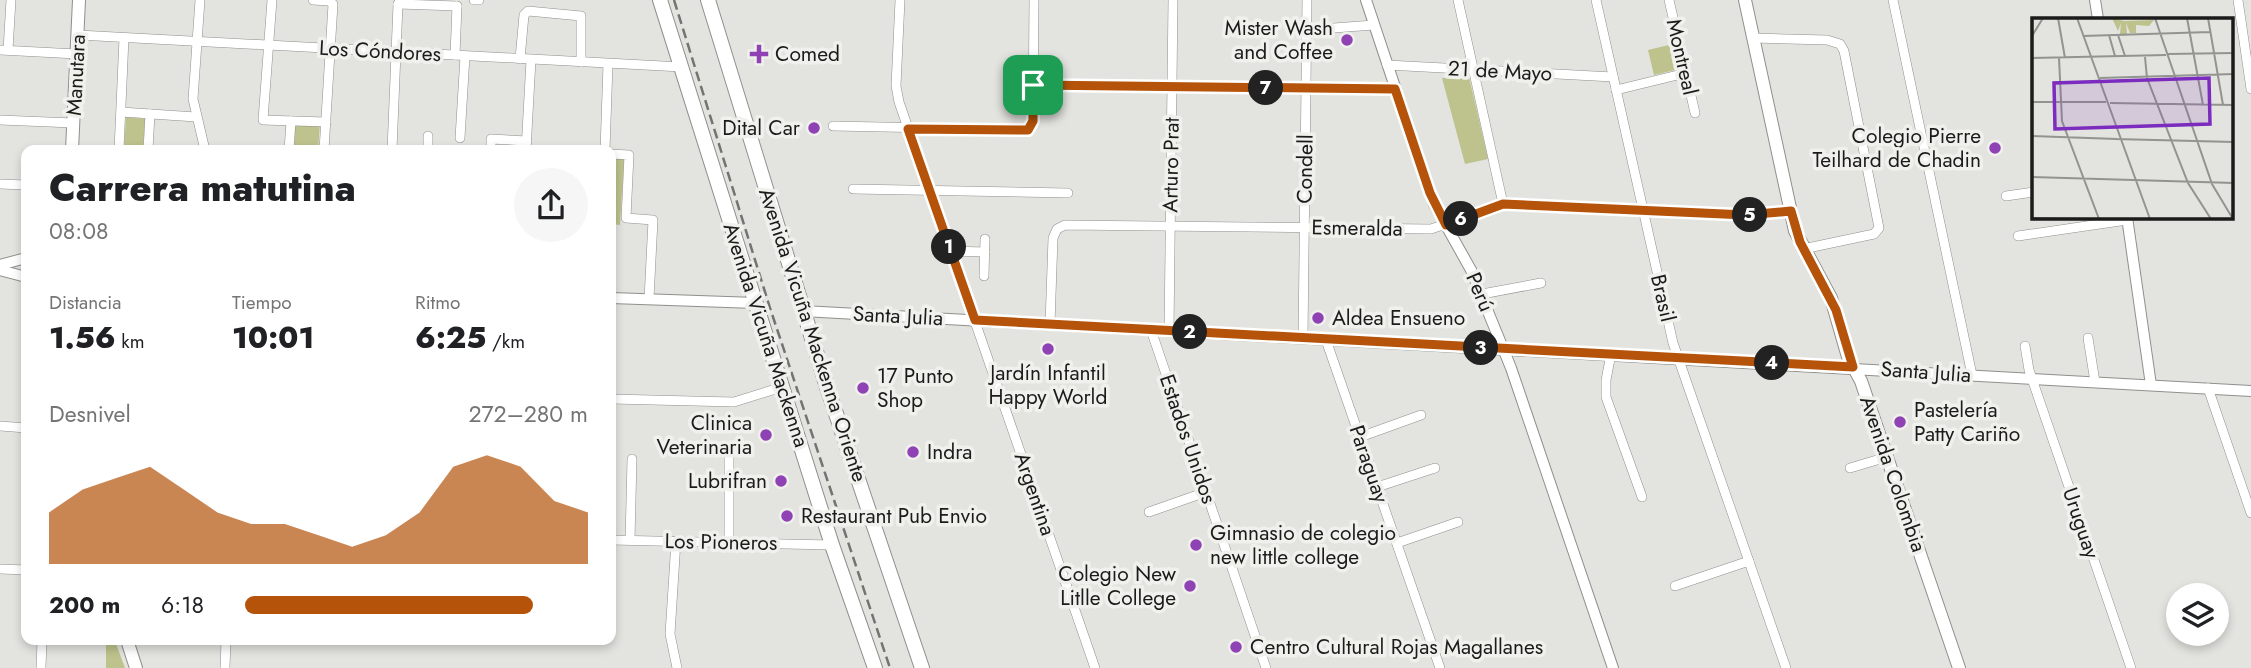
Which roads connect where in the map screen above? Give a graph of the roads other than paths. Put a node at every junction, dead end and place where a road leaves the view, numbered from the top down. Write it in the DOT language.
graph roads {
  1 [pos="11,0"];
  2 [pos="79,0"];
  3 [pos="201,0"];
  4 [pos="272,0"];
  5 [pos="313,0"];
  6 [pos="660,0"];
  7 [pos="708,0"];
  8 [pos="900,0"];
  9 [pos="1034,0"];
  10 [pos="1173,0"];
  11 [pos="1307,0"];
  12 [pos="1366,0"];
  13 [pos="1458,0"];
  14 [pos="1596,0"];
  15 [pos="1669,0"];
  16 [pos="1745,0"];
  17 [pos="1893,0"];
  18 [pos="2095,0"];
  19 [pos="2238,0"];
  20 [pos="397,2"];
  21 [pos="460,3"];
  22 [pos="2098,18"];
  23 [pos="1374,25"];
  24 [pos="1307,30"];
  25 [pos="78,35"];
  26 [pos="124,38"];
  27 [pos="1754,38"];
  28 [pos="195,41"];
  29 [pos="267,45"];
  30 [pos="331,49"];
  31 [pos="4,50"];
  32 [pos="397,52"];
  33 [pos="77,54"];
  34 [pos="460,56"];
  35 [pos="520,59"];
  36 [pos="531,60"];
  37 [pos="581,62"];
  38 [pos="608,64"];
  39 [pos="1387,65"];
  40 [pos="682,67"];
  41 [pos="1471,69"];
  42 [pos="1686,73"];
  43 [pos="1613,77"];
  44 [pos="1033,85"];
  45 [pos="1172,87"];
  46 [pos="1306,88"];
  47 [pos="1395,89"];
  48 [pos="2251,89"];
  49 [pos="1616,90"];
  50 [pos="121,112"];
  51 [pos="1695,113"];
  52 [pos="150,114"];
  53 [pos="196,117"];
  54 [pos="0,120"];
  55 [pos="291,121"];
  56 [pos="326,122"];
  57 [pos="73,123"];
  58 [pos="833,126"];
  59 [pos="908,129"];
  60 [pos="428,136"];
  61 [pos="460,138"];
  62 [pos="72,145"];
  63 [pos="119,145"];
  64 [pos="148,145"];
  65 [pos="204,145"];
  66 [pos="289,145"];
  67 [pos="324,145"];
  68 [pos="392,145"];
  69 [pos="428,145"];
  70 [pos="491,145"];
  71 [pos="522,145"];
  72 [pos="527,145"];
  73 [pos="605,145"];
  74 [pos="616,154"];
  75 [pos="0,184"];
  76 [pos="21,185"];
  77 [pos="853,189"];
  78 [pos="929,191"];
  79 [pos="2032,192"];
  80 [pos="1068,193"];
  81 [pos="2006,196"];
  82 [pos="1503,204"];
  83 [pos="1643,210"];
  84 [pos="1791,211"];
  85 [pos="2121,219"];
  86 [pos="2127,219"];
  87 [pos="1446,225"];
  88 [pos="1170,226"];
  89 [pos="1304,228"];
  90 [pos="2018,236"];
  91 [pos="985,239"];
  92 [pos="1803,248"];
  93 [pos="950,251"];
  94 [pos="985,252"];
  95 [pos="21,259"];
  96 [pos="0,265"];
  97 [pos="0,271"];
  98 [pos="21,276"];
  99 [pos="984,276"];
  100 [pos="1541,283"];
  101 [pos="1482,294"];
  102 [pos="616,298"];
  103 [pos="649,299"];
  104 [pos="756,303"];
  105 [pos="803,311"];
  106 [pos="975,320"];
  107 [pos="1050,324"];
  108 [pos="1151,330"];
  109 [pos="1169,331"];
  110 [pos="1303,338"];
  111 [pos="2088,338"];
  112 [pos="1326,340"];
  113 [pos="2025,346"];
  114 [pos="1503,349"];
  115 [pos="1611,355"];
  116 [pos="1679,358"];
  117 [pos="1853,367"];
  118 [pos="1972,375"];
  119 [pos="2032,378"];
  120 [pos="2095,382"];
  121 [pos="2151,385"];
  122 [pos="782,387"];
  123 [pos="2208,388"];
  124 [pos="2251,391"];
  125 [pos="616,399"];
  126 [pos="1421,415"];
  127 [pos="0,426"];
  128 [pos="21,428"];
  129 [pos="1360,437"];
  130 [pos="729,446"];
  131 [pos="1887,457"];
  132 [pos="632,459"];
  133 [pos="1435,468"];
  134 [pos="1850,468"];
  135 [pos="1377,487"];
  136 [pos="1206,492"];
  137 [pos="1642,497"];
  138 [pos="1149,512"];
  139 [pos="2251,513"];
  140 [pos="1458,522"];
  141 [pos="616,540"];
  142 [pos="630,540"];
  143 [pos="676,541"];
  144 [pos="729,542"];
  145 [pos="1397,543"];
  146 [pos="832,545"];
  147 [pos="1749,561"];
  148 [pos="0,569"];
  149 [pos="21,570"];
  150 [pos="1675,586"];
  151 [pos="43,645"];
  152 [pos="129,645"];
  153 [pos="226,645"];
  154 [pos="41,668"];
  155 [pos="136,668"];
  156 [pos="225,668"];
  157 [pos="677,668"];
  158 [pos="875,668"];
  159 [pos="922,668"];
  160 [pos="1094,668"];
  161 [pos="1266,668"];
  162 [pos="1440,668"];
  163 [pos="1613,668"];
  164 [pos="1786,668"];
  165 [pos="1959,668"];
  166 [pos="2131,668"];
  1 -- 31 [label="street"];
  2 -- 25 [label="main road, Manutara"];
  3 -- 28 [label="street"];
  4 -- 29 [label="street"];
  5 -- 30 [label="street"];
  6 -- 40 [label="main road, Avenida Vicuña Mackenna"];
  7 -- 105 [label="main road, Avenida Vicuña Mackenna Oriente"];
  8 -- 59 [label="street, Argentina"];
  9 -- 44 [label="street"];
  10 -- 45 [label="street, Arturo Prat"];
  11 -- 24 [label="street, Condell"];
  12 -- 23 [label="street, Perú"];
  13 -- 41 [label="street"];
  14 -- 43 [label="street, Brasil"];
  15 -- 42 [label="street, Montreal"];
  16 -- 27 [label="main road, Avenida Colombia"];
  17 -- 118 [label="street"];
  18 -- 22 [label="street"];
  19 -- 48 [label="street"];
  20 -- 21 [label="street"];
  20 -- 32 [label="street"];
  21 -- 34 [label="street"];
  23 -- 24 [label="street"];
  23 -- 39 [label="street, Perú"];
  24 -- 46 [label="street, Condell"];
  25 -- 26 [label="street, Los Cóndores"];
  25 -- 33 [label="main road, Manutara"];
  26 -- 28 [label="street, Los Cóndores"];
  26 -- 50 [label="street"];
  27 -- 84 [label="main road, Avenida Colombia"];
  27 -- 92 [label="street"];
  28 -- 29 [label="street, Los Cóndores"];
  28 -- 53 [label="street"];
  29 -- 30 [label="street, Los Cóndores"];
  29 -- 55 [label="street"];
  30 -- 32 [label="street, Los Cóndores"];
  30 -- 56 [label="street"];
  31 -- 33 [label="street"];
  32 -- 34 [label="street, Los Cóndores"];
  32 -- 68 [label="street"];
  33 -- 57 [label="main road, Manutara"];
  34 -- 35 [label="street, Los Cóndores"];
  34 -- 61 [label="street"];
  35 -- 36 [label="street, Los Cóndores"];
  35 -- 37 [label="street"];
  36 -- 37 [label="street, Los Cóndores"];
  36 -- 72 [label="street"];
  37 -- 38 [label="street, Los Cóndores"];
  38 -- 40 [label="street, Los Cóndores"];
  38 -- 73 [label="street"];
  39 -- 41 [label="street, 21 de Mayo"];
  39 -- 47 [label="street, Perú"];
  40 -- 104 [label="main road, Avenida Vicuña Mackenna"];
  41 -- 43 [label="street, 21 de Mayo"];
  41 -- 82 [label="street"];
  42 -- 49 [label="street"];
  42 -- 51 [label="street, Montreal"];
  43 -- 49 [label="street, Brasil"];
  44 -- 45 [label="street"];
  44 -- 59 [label="street"];
  45 -- 46 [label="street"];
  45 -- 88 [label="street, Arturo Prat"];
  46 -- 47 [label="street"];
  46 -- 89 [label="street, Condell"];
  47 -- 87 [label="street, Perú"];
  49 -- 83 [label="street, Brasil"];
  50 -- 52 [label="street"];
  50 -- 63 [label="street"];
  52 -- 53 [label="street"];
  52 -- 64 [label="street"];
  53 -- 65 [label="street"];
  54 -- 57 [label="street"];
  55 -- 56 [label="street"];
  55 -- 66 [label="street"];
  56 -- 67 [label="street"];
  57 -- 62 [label="main road, Manutara"];
  58 -- 59 [label="street"];
  59 -- 78 [label="street, Argentina"];
  60 -- 69 [label="street"];
  70 -- 71 [label="street"];
  74 -- 103 [label="street"];
  75 -- 76 [label="street"];
  77 -- 78 [label="street"];
  78 -- 80 [label="street"];
  78 -- 93 [label="street, Argentina"];
  79 -- 81 [label="street"];
  82 -- 83 [label="street, Esmeralda"];
  82 -- 87 [label="street, Esmeralda"];
  83 -- 84 [label="street, Esmeralda"];
  83 -- 116 [label="street, Brasil"];
  84 -- 92 [label="main road, Avenida Colombia"];
  85 -- 90 [label="street"];
  86 -- 121 [label="street"];
  87 -- 89 [label="street, Esmeralda"];
  87 -- 101 [label="street, Perú"];
  88 -- 89 [label="street, Esmeralda"];
  88 -- 107 [label="street, Esmeralda"];
  88 -- 109 [label="street, Arturo Prat"];
  89 -- 110 [label="street, Condell"];
  91 -- 94 [label="street"];
  92 -- 117 [label="main road, Avenida Colombia"];
  93 -- 94 [label="street"];
  93 -- 106 [label="street, Argentina"];
  94 -- 99 [label="street"];
  95 -- 96 [label="street"];
  97 -- 98 [label="street"];
  100 -- 101 [label="street"];
  101 -- 114 [label="street, Perú"];
  102 -- 103 [label="street"];
  103 -- 104 [label="street"];
  104 -- 122 [label="main road, Avenida Vicuña Mackenna"];
  105 -- 106 [label="street, Santa Julia"];
  105 -- 159 [label="main road, Avenida Vicuña Mackenna Oriente"];
  106 -- 107 [label="street, Santa Julia"];
  106 -- 160 [label="street, Argentina"];
  107 -- 108 [label="street, Santa Julia"];
  108 -- 109 [label="street, Santa Julia"];
  108 -- 136 [label="street, Estados Unidos"];
  109 -- 110 [label="street, Santa Julia"];
  110 -- 112 [label="street, Santa Julia"];
  111 -- 120 [label="street"];
  112 -- 114 [label="street, Santa Julia"];
  112 -- 129 [label="street, Paraguay"];
  113 -- 119 [label="street, Uruguay"];
  114 -- 115 [label="street, Santa Julia"];
  114 -- 163 [label="street, Perú"];
  115 -- 116 [label="street, Santa Julia"];
  115 -- 137 [label="street"];
  116 -- 117 [label="street, Santa Julia"];
  116 -- 147 [label="street, Brasil"];
  117 -- 118 [label="street, Santa Julia"];
  117 -- 131 [label="main road, Avenida Colombia"];
  118 -- 119 [label="street, Santa Julia"];
  119 -- 120 [label="street, Santa Julia"];
  119 -- 166 [label="street, Uruguay"];
  120 -- 121 [label="street, Santa Julia"];
  121 -- 123 [label="street, Santa Julia"];
  122 -- 125 [label="street"];
  122 -- 146 [label="main road, Avenida Vicuña Mackenna"];
  123 -- 124 [label="street, Santa Julia"];
  123 -- 139 [label="street"];
  126 -- 129 [label="street"];
  127 -- 128 [label="street"];
  129 -- 135 [label="street, Paraguay"];
  130 -- 144 [label="street"];
  131 -- 134 [label="street"];
  131 -- 165 [label="main road, Avenida Colombia"];
  132 -- 142 [label="street"];
  133 -- 135 [label="street"];
  135 -- 145 [label="street, Paraguay"];
  136 -- 138 [label="street"];
  136 -- 161 [label="street, Estados Unidos"];
  140 -- 145 [label="street"];
  141 -- 142 [label="street, Los Pioneros"];
  142 -- 143 [label="street, Los Pioneros"];
  143 -- 144 [label="street, Los Pioneros"];
  143 -- 157 [label="street"];
  144 -- 146 [label="street, Los Pioneros"];
  145 -- 162 [label="street, Paraguay"];
  146 -- 158 [label="main road, Avenida Vicuña Mackenna"];
  147 -- 150 [label="street"];
  147 -- 164 [label="street, Brasil"];
  148 -- 149 [label="street"];
  151 -- 154 [label="street"];
  152 -- 155 [label="main road"];
  153 -- 156 [label="street"];
}
